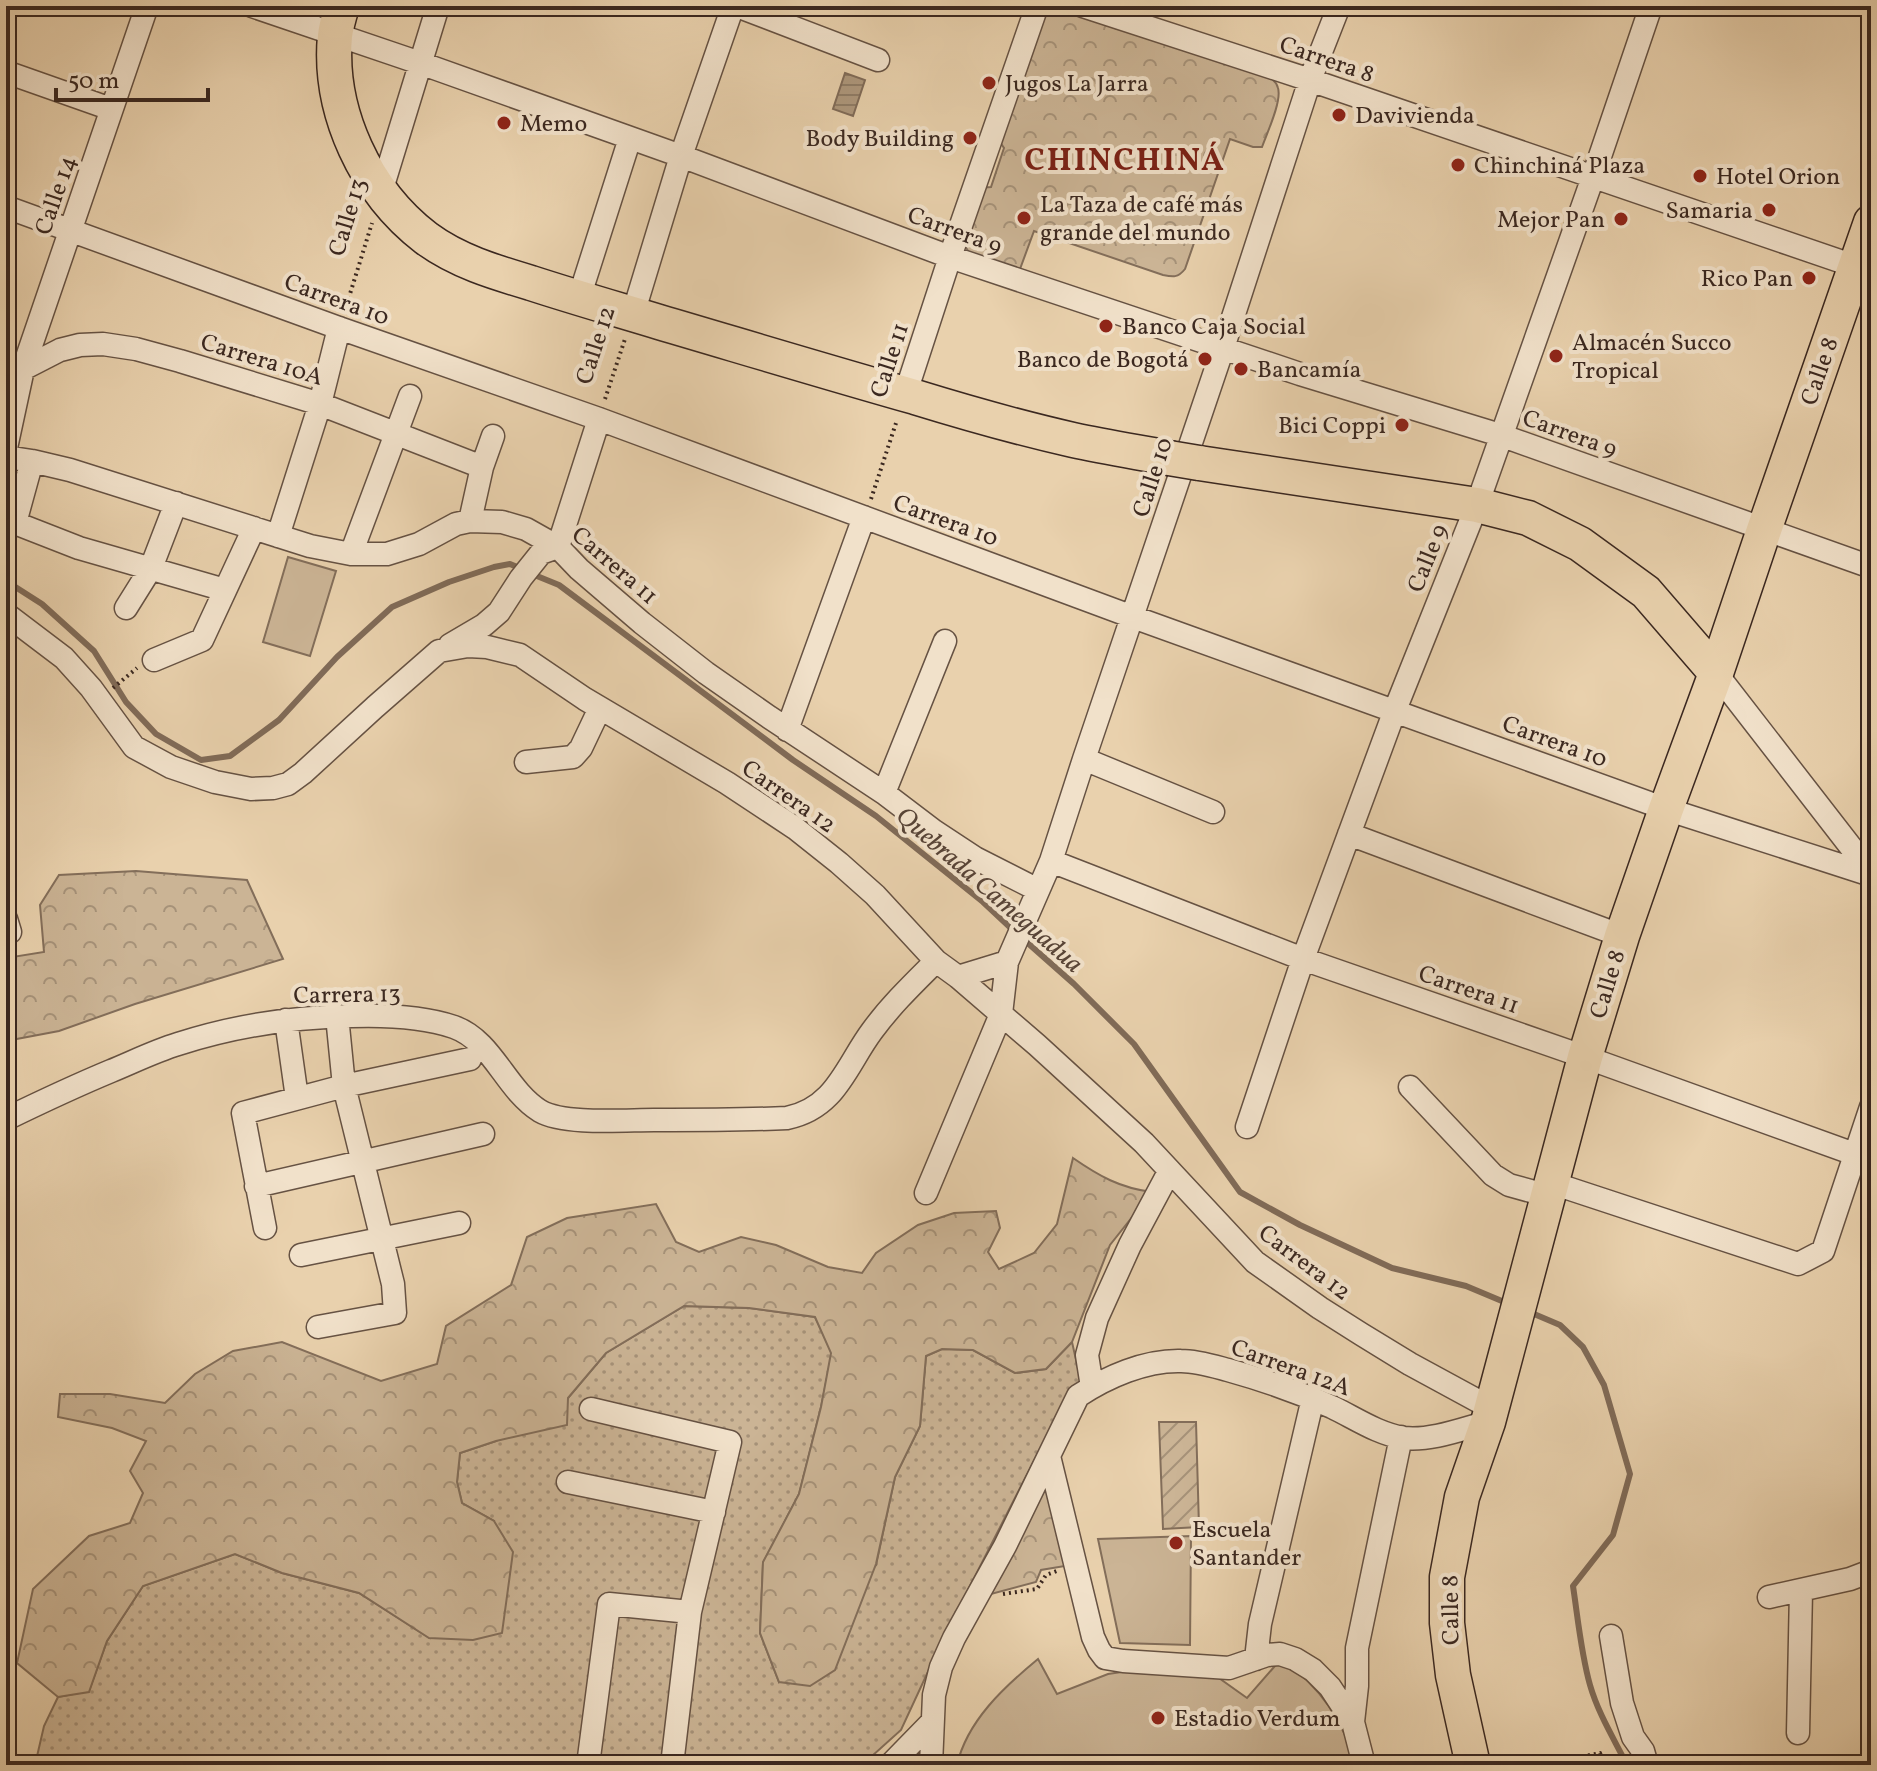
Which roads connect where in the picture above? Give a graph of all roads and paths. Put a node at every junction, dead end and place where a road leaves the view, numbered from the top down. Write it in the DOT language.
graph roads {
  1 [pos="147,6"];
  2 [pos="252,6"];
  3 [pos="438,6"];
  4 [pos="735,6"];
  5 [pos="1037,6"];
  6 [pos="1083,6"];
  7 [pos="1339,6"];
  8 [pos="1651,6"];
  9 [pos="338,20"];
  10 [pos="878,60"];
  11 [pos="420,63"];
  12 [pos="6,72"];
  13 [pos="1310,80"];
  14 [pos="111,109"];
  15 [pos="630,138"];
  16 [pos="681,156"];
  17 [pos="1593,177"];
  18 [pos="381,192"];
  19 [pos="6,207"];
  20 [pos="1871,222"];
  21 [pos="70,230"];
  22 [pos="950,257"];
  23 [pos="1863,269"];
  24 [pos="579,298"];
  25 [pos="633,314"];
  26 [pos="339,328"];
  27 [pos="1223,348"];
  28 [pos="14,369"];
  29 [pos="905,395"];
  30 [pos="410,396"];
  31 [pos="320,404"];
  32 [pos="599,419"];
  33 [pos="396,434"];
  34 [pos="1500,435"];
  35 [pos="493,436"];
  36 [pos="6,448"];
  37 [pos="6,457"];
  38 [pos="32,461"];
  39 [pos="482,467"];
  40 [pos="176,503"];
  41 [pos="1477,505"];
  42 [pos="864,517"];
  43 [pos="470,521"];
  44 [pos="254,528"];
  45 [pos="1764,530"];
  46 [pos="278,536"];
  47 [pos="549,550"];
  48 [pos="351,554"];
  49 [pos="1871,567"];
  50 [pos="151,568"];
  51 [pos="225,590"];
  52 [pos="126,608"];
  53 [pos="6,614"];
  54 [pos="1133,617"];
  55 [pos="945,641"];
  56 [pos="439,651"];
  57 [pos="154,660"];
  58 [pos="1716,673"];
  59 [pos="600,708"];
  60 [pos="1395,710"];
  61 [pos="787,730"];
  62 [pos="1084,759"];
  63 [pos="526,762"];
  64 [pos="884,793"];
  65 [pos="1666,809"];
  66 [pos="1213,812"];
  67 [pos="1349,834"];
  68 [pos="1051,861"];
  69 [pos="1868,866"];
  70 [pos="1038,890"];
  71 [pos="6,919"];
  72 [pos="6,932"];
  73 [pos="1622,936"];
  74 [pos="1011,954"];
  75 [pos="1303,959"];
  76 [pos="936,961"];
  77 [pos="958,977"];
  78 [pos="1001,1014"];
  79 [pos="337,1016"];
  80 [pos="286,1020"];
  81 [pos="1585,1057"];
  82 [pos="470,1059"];
  83 [pos="344,1086"];
  84 [pos="1410,1087"];
  85 [pos="297,1098"];
  86 [pos="1871,1107"];
  87 [pos="6,1119"];
  88 [pos="1247,1127"];
  89 [pos="483,1134"];
  90 [pos="1863,1157"];
  91 [pos="364,1162"];
  92 [pos="1169,1172"];
  93 [pos="256,1186"];
  94 [pos="1550,1189"];
  95 [pos="926,1193"];
  96 [pos="459,1223"];
  97 [pos="265,1228"];
  98 [pos="382,1239"];
  99 [pos="301,1255"];
  100 [pos="318,1327"];
  101 [pos="1085,1392"];
  102 [pos="1313,1398"];
  103 [pos="591,1409"];
  104 [pos="1490,1415"];
  105 [pos="1401,1437"];
  106 [pos="1049,1456"];
  107 [pos="568,1482"];
  108 [pos="714,1512"];
  109 [pos="1076,1564"];
  110 [pos="1871,1571"];
  111 [pos="1801,1591"];
  112 [pos="1769,1597"];
  113 [pos="974,1603"];
  114 [pos="690,1612"];
  115 [pos="1611,1636"];
  116 [pos="1256,1659"];
  117 [pos="1353,1722"];
  118 [pos="931,1723"];
  119 [pos="1798,1733"];
  120 [pos="588,1765"];
  121 [pos="672,1765"];
  122 [pos="890,1765"];
  123 [pos="931,1765"];
  124 [pos="1364,1765"];
  125 [pos="1473,1765"];
  126 [pos="1541,1765"];
  127 [pos="1604,1765"];
  128 [pos="1647,1765"];
  1 -- 14 [label="street, Calle 14"];
  2 -- 9 [label="street, Carrera 9"];
  3 -- 11 [label="street, Calle 13"];
  4 -- 10 [label="street"];
  4 -- 16 [label="street, Calle 12"];
  5 -- 22 [label="street, Calle 11"];
  6 -- 13 [label="street, Carrera 8"];
  7 -- 13 [label="street, Calle 10"];
  8 -- 17 [label="street, Calle 9"];
  9 -- 11 [label="street, Carrera 9"];
  9 -- 18 [label="main road"];
  11 -- 15 [label="street, Carrera 9"];
  11 -- 18 [label="street, Calle 13"];
  12 -- 14 [label="street"];
  13 -- 17 [label="street, Carrera 8"];
  13 -- 27 [label="street, Calle 10"];
  14 -- 21 [label="street, Calle 14"];
  15 -- 16 [label="street, Carrera 9"];
  15 -- 24 [label="street"];
  16 -- 22 [label="street, Carrera 9"];
  16 -- 25 [label="street, Calle 12"];
  17 -- 23 [label="street, Carrera 8"];
  17 -- 34 [label="street, Calle 9"];
  18 -- 24 [label="main road"];
  18 -- 26 [label="path, Calle 13"];
  19 -- 21 [label="street, Carrera 10"];
  20 -- 23 [label="main road, Calle 8"];
  21 -- 26 [label="street, Carrera 10"];
  21 -- 28 [label="street, Calle 14"];
  22 -- 27 [label="street, Carrera 9"];
  22 -- 29 [label="street, Calle 11"];
  23 -- 45 [label="main road, Calle 8"];
  24 -- 25 [label="main road"];
  25 -- 29 [label="main road"];
  25 -- 32 [label="path, Calle 12"];
  26 -- 31 [label="street"];
  26 -- 32 [label="street, Carrera 10"];
  27 -- 34 [label="street, Carrera 9"];
  27 -- 54 [label="street, Calle 10"];
  28 -- 31 [label="street, Carrera 10A"];
  28 -- 36 [label="street, Calle 14"];
  29 -- 41 [label="main road"];
  29 -- 42 [label="path, Calle 11"];
  30 -- 33 [label="street"];
  31 -- 33 [label="street, Carrera 10A"];
  31 -- 46 [label="street"];
  32 -- 42 [label="street, Carrera 10"];
  32 -- 47 [label="street, Calle 12"];
  33 -- 39 [label="street, Carrera 10A"];
  33 -- 48 [label="street"];
  34 -- 41 [label="street, Calle 9"];
  34 -- 45 [label="street, Carrera 9"];
  35 -- 39 [label="street"];
  37 -- 38 [label="street, Carrera 11"];
  38 -- 40 [label="street, Carrera 11"];
  38 -- 50 [label="street"];
  39 -- 43 [label="street"];
  40 -- 44 [label="street, Carrera 11"];
  40 -- 50 [label="street"];
  41 -- 58 [label="main road"];
  41 -- 60 [label="street, Calle 9"];
  42 -- 54 [label="street, Carrera 10"];
  42 -- 61 [label="street"];
  43 -- 47 [label="street, Carrera 11"];
  43 -- 48 [label="street, Carrera 11"];
  44 -- 46 [label="street, Carrera 11"];
  44 -- 51 [label="street"];
  45 -- 49 [label="street, Carrera 9"];
  45 -- 58 [label="main road, Calle 8"];
  46 -- 48 [label="street, Carrera 11"];
  47 -- 56 [label="street, Calle 12"];
  47 -- 61 [label="street, Carrera 11"];
  50 -- 51 [label="street"];
  50 -- 52 [label="street"];
  51 -- 57 [label="street"];
  53 -- 56 [label="street"];
  54 -- 60 [label="street, Carrera 10"];
  54 -- 62 [label="street, Calle 10"];
  55 -- 64 [label="street"];
  56 -- 59 [label="street, Carrera 12"];
  58 -- 65 [label="main road, Calle 8"];
  58 -- 69 [label="street"];
  59 -- 63 [label="street"];
  59 -- 76 [label="street, Carrera 12"];
  60 -- 65 [label="street, Carrera 10"];
  60 -- 67 [label="street, Calle 9"];
  61 -- 64 [label="street, Carrera 11"];
  62 -- 66 [label="street"];
  62 -- 68 [label="street, Calle 10"];
  64 -- 70 [label="street, Carrera 11"];
  65 -- 69 [label="street, Carrera 10"];
  65 -- 73 [label="main road, Calle 8"];
  67 -- 73 [label="street"];
  67 -- 75 [label="street, Calle 9"];
  68 -- 70 [label="street, Calle 10"];
  68 -- 75 [label="street, Carrera 11"];
  70 -- 74 [label="street, Calle 10"];
  71 -- 72 [label="street"];
  73 -- 81 [label="main road, Calle 8"];
  74 -- 77 [label="street"];
  74 -- 78 [label="street, Calle 10"];
  75 -- 81 [label="street, Carrera 11"];
  75 -- 88 [label="street, Calle 9"];
  76 -- 77 [label="street, Carrera 12"];
  76 -- 79 [label="street, Carrera 13"];
  77 -- 78 [label="street, Carrera 12"];
  78 -- 92 [label="street, Carrera 12"];
  78 -- 95 [label="street, Calle 10"];
  79 -- 80 [label="street, Carrera 13"];
  79 -- 83 [label="street"];
  80 -- 85 [label="street"];
  80 -- 87 [label="street, Carrera 13"];
  81 -- 90 [label="street, Carrera 11"];
  81 -- 94 [label="main road, Calle 8"];
  82 -- 83 [label="street"];
  83 -- 85 [label="street"];
  83 -- 91 [label="street"];
  84 -- 94 [label="street"];
  85 -- 93 [label="street"];
  86 -- 90 [label="street"];
  89 -- 91 [label="street"];
  90 -- 94 [label="street"];
  91 -- 93 [label="street"];
  91 -- 98 [label="street"];
  92 -- 101 [label="street"];
  92 -- 104 [label="street, Carrera 12"];
  93 -- 97 [label="street"];
  94 -- 104 [label="main road, Calle 8"];
  96 -- 98 [label="street"];
  98 -- 99 [label="street"];
  98 -- 100 [label="street"];
  101 -- 102 [label="street, Carrera 12A"];
  101 -- 106 [label="street"];
  102 -- 105 [label="street, Carrera 12A"];
  102 -- 116 [label="street"];
  103 -- 108 [label="street"];
  104 -- 105 [label="street, Carrera 12A"];
  104 -- 125 [label="main road, Calle 8"];
  105 -- 117 [label="street"];
  106 -- 109 [label="street"];
  106 -- 113 [label="street"];
  107 -- 108 [label="street"];
  108 -- 114 [label="street"];
  109 -- 113 [label="path"];
  109 -- 116 [label="street"];
  110 -- 111 [label="street"];
  111 -- 112 [label="street"];
  111 -- 119 [label="street"];
  113 -- 118 [label="street"];
  114 -- 120 [label="street"];
  114 -- 121 [label="street"];
  115 -- 128 [label="street"];
  116 -- 117 [label="street"];
  117 -- 124 [label="street"];
  118 -- 122 [label="street"];
  118 -- 123 [label="street"];
  126 -- 127 [label="path"];
}
